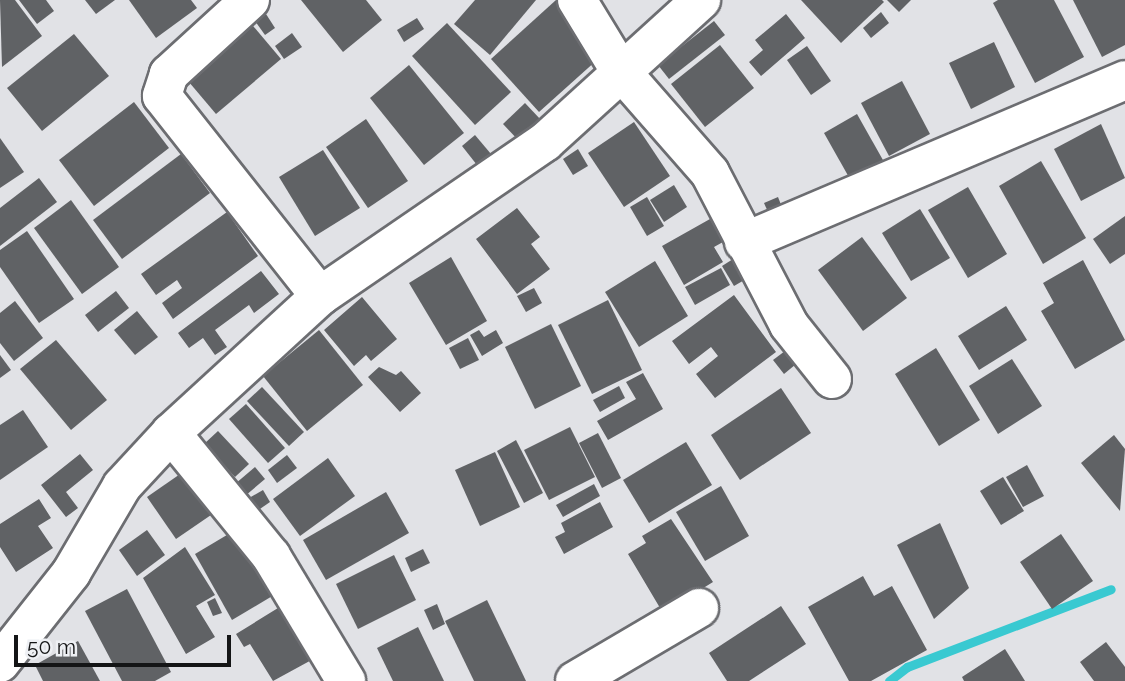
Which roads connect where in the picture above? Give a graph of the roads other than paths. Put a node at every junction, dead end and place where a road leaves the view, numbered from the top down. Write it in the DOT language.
graph roads {
  1 [pos="250,0"];
  2 [pos="577,0"];
  3 [pos="701,0"];
  4 [pos="619,69"];
  5 [pos="1125,80"];
  6 [pos="744,242"];
  7 [pos="320,296"];
  8 [pos="832,379"];
  9 [pos="171,433"];
  10 [pos="699,608"];
  11 [pos="0,663"];
  12 [pos="346,681"];
  13 [pos="575,681"];
  1 -- 7 [label="street"];
  2 -- 4 [label="street"];
  3 -- 4 [label="street"];
  4 -- 6 [label="street"];
  4 -- 7 [label="street"];
  5 -- 6 [label="street"];
  6 -- 8 [label="street"];
  7 -- 9 [label="street"];
  9 -- 11 [label="street"];
  9 -- 12 [label="street"];
  10 -- 13 [label="street"];
}
